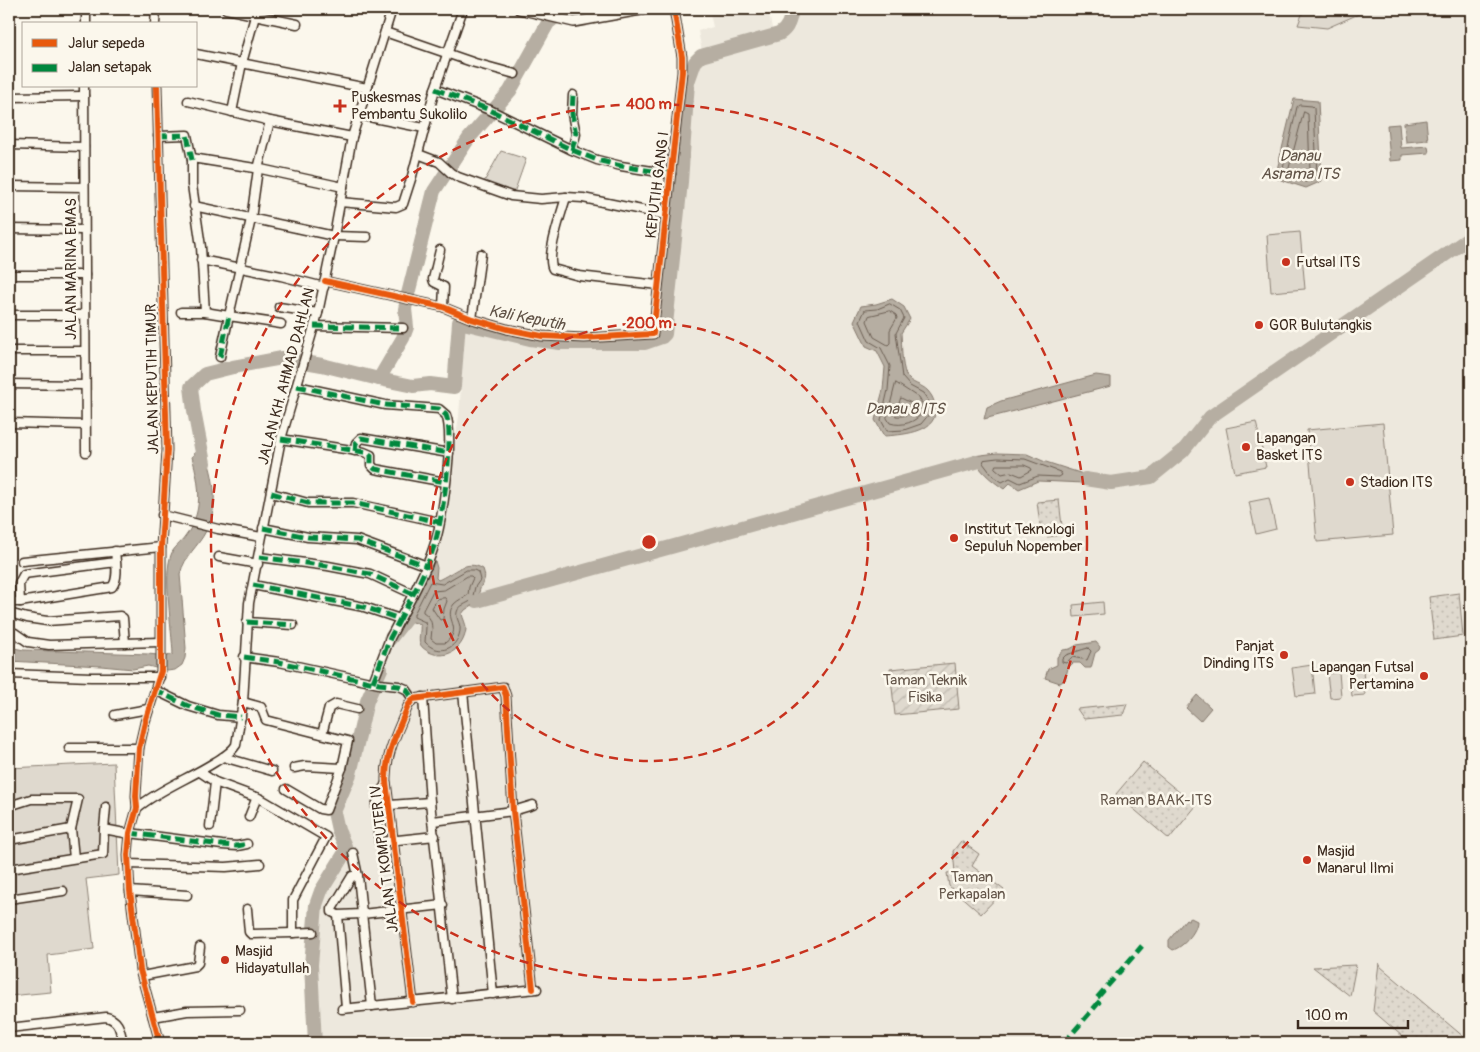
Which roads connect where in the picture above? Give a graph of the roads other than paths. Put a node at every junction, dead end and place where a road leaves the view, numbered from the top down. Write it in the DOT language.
graph roads {
  1 [pos="86,9"];
  2 [pos="156,9"];
  3 [pos="226,9"];
  4 [pos="392,9"];
  5 [pos="463,9"];
  6 [pos="519,9"];
  7 [pos="646,9"];
  8 [pos="674,9"];
  9 [pos="256,12"];
  10 [pos="86,22"];
  11 [pos="155,22"];
  12 [pos="297,24"];
  13 [pos="385,32"];
  14 [pos="198,54"];
  15 [pos="448,54"];
  16 [pos="242,64"];
  17 [pos="515,74"];
  18 [pos="84,88"];
  19 [pos="157,88"];
  20 [pos="367,88"];
  21 [pos="435,89"];
  22 [pos="573,94"];
  23 [pos="84,96"];
  24 [pos="9,97"];
  25 [pos="188,101"];
  26 [pos="232,112"];
  27 [pos="359,115"];
  28 [pos="270,121"];
  29 [pos="424,128"];
  30 [pos="158,136"];
  31 [pos="352,137"];
  32 [pos="9,145"];
  33 [pos="84,147"];
  34 [pos="572,150"];
  35 [pos="418,154"];
  36 [pos="194,159"];
  37 [pos="258,169"];
  38 [pos="671,174"];
  39 [pos="9,186"];
  40 [pos="84,187"];
  41 [pos="343,187"];
  42 [pos="566,197"];
  43 [pos="340,202"];
  44 [pos="194,206"];
  45 [pos="666,215"];
  46 [pos="251,219"];
  47 [pos="9,229"];
  48 [pos="84,230"];
  49 [pos="334,236"];
  50 [pos="367,237"];
  51 [pos="440,250"];
  52 [pos="481,254"];
  53 [pos="201,260"];
  54 [pos="239,268"];
  55 [pos="9,275"];
  56 [pos="85,275"];
  57 [pos="324,284"];
  58 [pos="658,285"];
  59 [pos="279,306"];
  60 [pos="443,307"];
  61 [pos="181,312"];
  62 [pos="205,312"];
  63 [pos="318,313"];
  64 [pos="9,315"];
  65 [pos="85,315"];
  66 [pos="229,316"];
  67 [pos="472,319"];
  68 [pos="281,324"];
  69 [pos="314,326"];
  70 [pos="403,328"];
  71 [pos="9,351"];
  72 [pos="85,352"];
  73 [pos="220,357"];
  74 [pos="9,384"];
  75 [pos="85,385"];
  76 [pos="297,386"];
  77 [pos="9,423"];
  78 [pos="86,425"];
  79 [pos="281,439"];
  80 [pos="355,451"];
  81 [pos="86,452"];
  82 [pos="449,453"];
  83 [pos="445,482"];
  84 [pos="271,493"];
  85 [pos="162,516"];
  86 [pos="439,522"];
  87 [pos="263,528"];
  88 [pos="262,537"];
  89 [pos="161,547"];
  90 [pos="115,551"];
  91 [pos="219,557"];
  92 [pos="258,560"];
  93 [pos="22,561"];
  94 [pos="116,562"];
  95 [pos="427,566"];
  96 [pos="253,585"];
  97 [pos="413,594"];
  98 [pos="9,602"];
  99 [pos="20,602"];
  100 [pos="9,613"];
  101 [pos="400,619"];
  102 [pos="247,622"];
  103 [pos="293,625"];
  104 [pos="9,631"];
  105 [pos="160,642"];
  106 [pos="125,643"];
  107 [pos="244,657"];
  108 [pos="9,674"];
  109 [pos="160,674"];
  110 [pos="376,683"];
  111 [pos="155,690"];
  112 [pos="462,692"];
  113 [pos="423,697"];
  114 [pos="414,699"];
  115 [pos="243,702"];
  116 [pos="357,708"];
  117 [pos="148,709"];
  118 [pos="116,715"];
  119 [pos="241,717"];
  120 [pos="322,734"];
  121 [pos="69,748"];
  122 [pos="139,748"];
  123 [pos="223,757"];
  124 [pos="294,768"];
  125 [pos="342,768"];
  126 [pos="200,772"];
  127 [pos="272,772"];
  128 [pos="386,781"];
  129 [pos="216,782"];
  130 [pos="286,788"];
  131 [pos="257,797"];
  132 [pos="430,802"];
  133 [pos="390,805"];
  134 [pos="533,805"];
  135 [pos="9,806"];
  136 [pos="106,807"];
  137 [pos="137,808"];
  138 [pos="513,811"];
  139 [pos="475,815"];
  140 [pos="249,817"];
  141 [pos="433,821"];
  142 [pos="210,826"];
  143 [pos="71,829"];
  144 [pos="104,829"];
  145 [pos="130,833"];
  146 [pos="435,836"];
  147 [pos="9,840"];
  148 [pos="394,841"];
  149 [pos="247,844"];
  150 [pos="354,853"];
  151 [pos="74,858"];
  152 [pos="128,864"];
  153 [pos="260,864"];
  154 [pos="9,869"];
  155 [pos="358,876"];
  156 [pos="63,891"];
  157 [pos="130,891"];
  158 [pos="187,895"];
  159 [pos="9,899"];
  160 [pos="443,905"];
  161 [pos="247,910"];
  162 [pos="403,910"];
  163 [pos="362,914"];
  164 [pos="338,915"];
  165 [pos="312,932"];
  166 [pos="293,933"];
  167 [pos="200,947"];
  168 [pos="142,976"];
  169 [pos="493,994"];
  170 [pos="452,998"];
  171 [pos="413,1002"];
  172 [pos="372,1006"];
  173 [pos="240,1010"];
  174 [pos="153,1017"];
  175 [pos="9,1028"];
  176 [pos="123,1043"];
  177 [pos="160,1043"];
  1 -- 10 [label="street"];
  2 -- 11 [label="street"];
  3 -- 9 [label="street"];
  4 -- 13 [label="street, JALAN KH. AHMAD DAHLAN"];
  5 -- 15 [label="street"];
  6 -- 7 [label="main road"];
  8 -- 38 [label="street, KEPUTIH GANG I"];
  9 -- 12 [label="street"];
  9 -- 16 [label="street"];
  13 -- 15 [label="street"];
  13 -- 20 [label="street, JALAN KH. AHMAD DAHLAN"];
  14 -- 16 [label="street"];
  15 -- 17 [label="street"];
  15 -- 21 [label="street"];
  16 -- 20 [label="street"];
  16 -- 26 [label="street"];
  18 -- 23 [label="street, JALAN MARINA EMAS"];
  19 -- 30 [label="street, JALAN KEPUTIH TIMUR"];
  20 -- 27 [label="street, JALAN KH. AHMAD DAHLAN"];
  21 -- 29 [label="street"];
  21 -- 34 [label="street"];
  22 -- 34 [label="street"];
  23 -- 24 [label="street"];
  23 -- 33 [label="street, JALAN MARINA EMAS"];
  25 -- 26 [label="street"];
  26 -- 28 [label="street"];
  27 -- 29 [label="street"];
  27 -- 31 [label="street, JALAN KH. AHMAD DAHLAN"];
  28 -- 31 [label="street"];
  28 -- 37 [label="street"];
  29 -- 35 [label="street"];
  30 -- 36 [label="street"];
  30 -- 85 [label="street, JALAN KEPUTIH TIMUR"];
  31 -- 41 [label="street, JALAN KH. AHMAD DAHLAN"];
  32 -- 33 [label="street"];
  33 -- 40 [label="street, JALAN MARINA EMAS"];
  34 -- 38 [label="street"];
  35 -- 42 [label="street"];
  35 -- 43 [label="street"];
  36 -- 37 [label="street"];
  36 -- 44 [label="street"];
  37 -- 41 [label="street"];
  37 -- 46 [label="street"];
  38 -- 45 [label="street, KEPUTIH GANG I"];
  39 -- 40 [label="street"];
  40 -- 48 [label="street, JALAN MARINA EMAS"];
  41 -- 43 [label="street, JALAN KH. AHMAD DAHLAN"];
  42 -- 45 [label="street"];
  42 -- 58 [label="street"];
  43 -- 49 [label="street, JALAN KH. AHMAD DAHLAN"];
  44 -- 46 [label="street"];
  44 -- 53 [label="street"];
  45 -- 58 [label="street, KEPUTIH GANG I"];
  46 -- 49 [label="street"];
  46 -- 54 [label="street"];
  47 -- 48 [label="street"];
  48 -- 56 [label="street, JALAN MARINA EMAS"];
  49 -- 50 [label="street"];
  49 -- 57 [label="street, JALAN KH. AHMAD DAHLAN"];
  51 -- 60 [label="street"];
  52 -- 67 [label="street"];
  53 -- 54 [label="street"];
  53 -- 62 [label="street"];
  54 -- 57 [label="street"];
  54 -- 66 [label="street"];
  55 -- 56 [label="street"];
  56 -- 65 [label="street, JALAN MARINA EMAS"];
  57 -- 60 [label="street"];
  57 -- 63 [label="street, JALAN KH. AHMAD DAHLAN"];
  58 -- 67 [label="street, KEPUTIH GANG I"];
  59 -- 63 [label="street"];
  60 -- 67 [label="street"];
  61 -- 62 [label="street"];
  62 -- 66 [label="street"];
  63 -- 69 [label="street, JALAN KH. AHMAD DAHLAN"];
  64 -- 65 [label="street"];
  65 -- 72 [label="street, JALAN MARINA EMAS"];
  66 -- 68 [label="street"];
  66 -- 73 [label="street"];
  69 -- 70 [label="street"];
  69 -- 76 [label="street, JALAN KH. AHMAD DAHLAN"];
  71 -- 72 [label="street"];
  72 -- 75 [label="street, JALAN MARINA EMAS"];
  74 -- 75 [label="street"];
  75 -- 78 [label="street, JALAN MARINA EMAS"];
  76 -- 79 [label="street, JALAN KH. AHMAD DAHLAN"];
  76 -- 82 [label="street"];
  77 -- 78 [label="street"];
  78 -- 81 [label="street, JALAN MARINA EMAS"];
  79 -- 80 [label="street"];
  79 -- 84 [label="street, JALAN KH. AHMAD DAHLAN"];
  80 -- 82 [label="street"];
  80 -- 83 [label="street"];
  82 -- 83 [label="street"];
  83 -- 86 [label="street"];
  84 -- 86 [label="street"];
  84 -- 87 [label="street, JALAN KH. AHMAD DAHLAN"];
  85 -- 88 [label="street"];
  85 -- 89 [label="street, JALAN KEPUTIH TIMUR"];
  86 -- 95 [label="street"];
  87 -- 88 [label="street, JALAN KH. AHMAD DAHLAN"];
  87 -- 95 [label="street"];
  88 -- 92 [label="street, JALAN KH. AHMAD DAHLAN"];
  89 -- 90 [label="street"];
  89 -- 105 [label="street, JALAN KEPUTIH TIMUR"];
  90 -- 93 [label="street"];
  90 -- 94 [label="street"];
  91 -- 92 [label="street"];
  92 -- 96 [label="street, JALAN KH. AHMAD DAHLAN"];
  92 -- 97 [label="street"];
  94 -- 99 [label="street"];
  94 -- 99 [label="street"];
  95 -- 97 [label="street"];
  96 -- 101 [label="street"];
  96 -- 102 [label="street, JALAN KH. AHMAD DAHLAN"];
  97 -- 101 [label="street"];
  98 -- 99 [label="street"];
  100 -- 106 [label="street"];
  101 -- 110 [label="street"];
  102 -- 103 [label="street"];
  102 -- 107 [label="street, JALAN KH. AHMAD DAHLAN"];
  104 -- 106 [label="street"];
  105 -- 106 [label="street"];
  105 -- 109 [label="street, JALAN KEPUTIH TIMUR"];
  107 -- 110 [label="street"];
  107 -- 115 [label="street, JALAN KH. AHMAD DAHLAN"];
  108 -- 109 [label="street"];
  109 -- 111 [label="street, JALAN KEPUTIH TIMUR"];
  110 -- 114 [label="street"];
  111 -- 117 [label="street, JALAN KEPUTIH TIMUR"];
  111 -- 119 [label="street"];
  112 -- 113 [label="street"];
  112 -- 138 [label="street"];
  112 -- 139 [label="street"];
  113 -- 114 [label="street"];
  113 -- 132 [label="street"];
  114 -- 128 [label="street, JALAN T KOMPUTER IV"];
  115 -- 119 [label="street, JALAN KH. AHMAD DAHLAN"];
  115 -- 120 [label="street"];
  116 -- 120 [label="street"];
  117 -- 118 [label="street"];
  117 -- 122 [label="street, JALAN KEPUTIH TIMUR"];
  119 -- 123 [label="street, JALAN KH. AHMAD DAHLAN"];
  120 -- 125 [label="street"];
  121 -- 122 [label="street"];
  122 -- 137 [label="street, JALAN KEPUTIH TIMUR"];
  123 -- 126 [label="street, JALAN KH. AHMAD DAHLAN"];
  123 -- 127 [label="street"];
  124 -- 125 [label="street"];
  125 -- 130 [label="street"];
  126 -- 129 [label="street"];
  126 -- 137 [label="street, JALAN KH. AHMAD DAHLAN"];
  128 -- 133 [label="street, JALAN T KOMPUTER IV"];
  128 -- 148 [label="street"];
  129 -- 131 [label="street"];
  129 -- 142 [label="street"];
  131 -- 140 [label="street"];
  131 -- 166 [label="street"];
  132 -- 133 [label="street"];
  132 -- 141 [label="street"];
  133 -- 148 [label="street, JALAN T KOMPUTER IV"];
  134 -- 138 [label="street"];
  135 -- 143 [label="street"];
  136 -- 144 [label="street"];
  137 -- 145 [label="street"];
  138 -- 139 [label="street"];
  138 -- 169 [label="street"];
  139 -- 141 [label="street"];
  139 -- 169 [label="street"];
  141 -- 146 [label="street"];
  143 -- 147 [label="street"];
  143 -- 151 [label="street"];
  144 -- 145 [label="street"];
  144 -- 151 [label="street"];
  145 -- 149 [label="street"];
  145 -- 152 [label="street"];
  146 -- 148 [label="street"];
  146 -- 160 [label="street"];
  148 -- 162 [label="street, JALAN T KOMPUTER IV"];
  150 -- 155 [label="street"];
  151 -- 154 [label="street"];
  152 -- 153 [label="street"];
  152 -- 157 [label="street"];
  155 -- 163 [label="street"];
  155 -- 164 [label="street"];
  156 -- 159 [label="street"];
  157 -- 158 [label="street"];
  157 -- 168 [label="street"];
  160 -- 162 [label="street"];
  160 -- 170 [label="street"];
  161 -- 166 [label="street"];
  162 -- 163 [label="street"];
  162 -- 171 [label="street, JALAN T KOMPUTER IV"];
  163 -- 164 [label="street"];
  163 -- 172 [label="street"];
  164 -- 172 [label="street"];
  165 -- 166 [label="street"];
  167 -- 168 [label="street"];
  168 -- 174 [label="street"];
  169 -- 170 [label="street"];
  170 -- 171 [label="street"];
  171 -- 172 [label="street"];
  173 -- 174 [label="street"];
  174 -- 177 [label="street"];
  175 -- 176 [label="street"];
}
